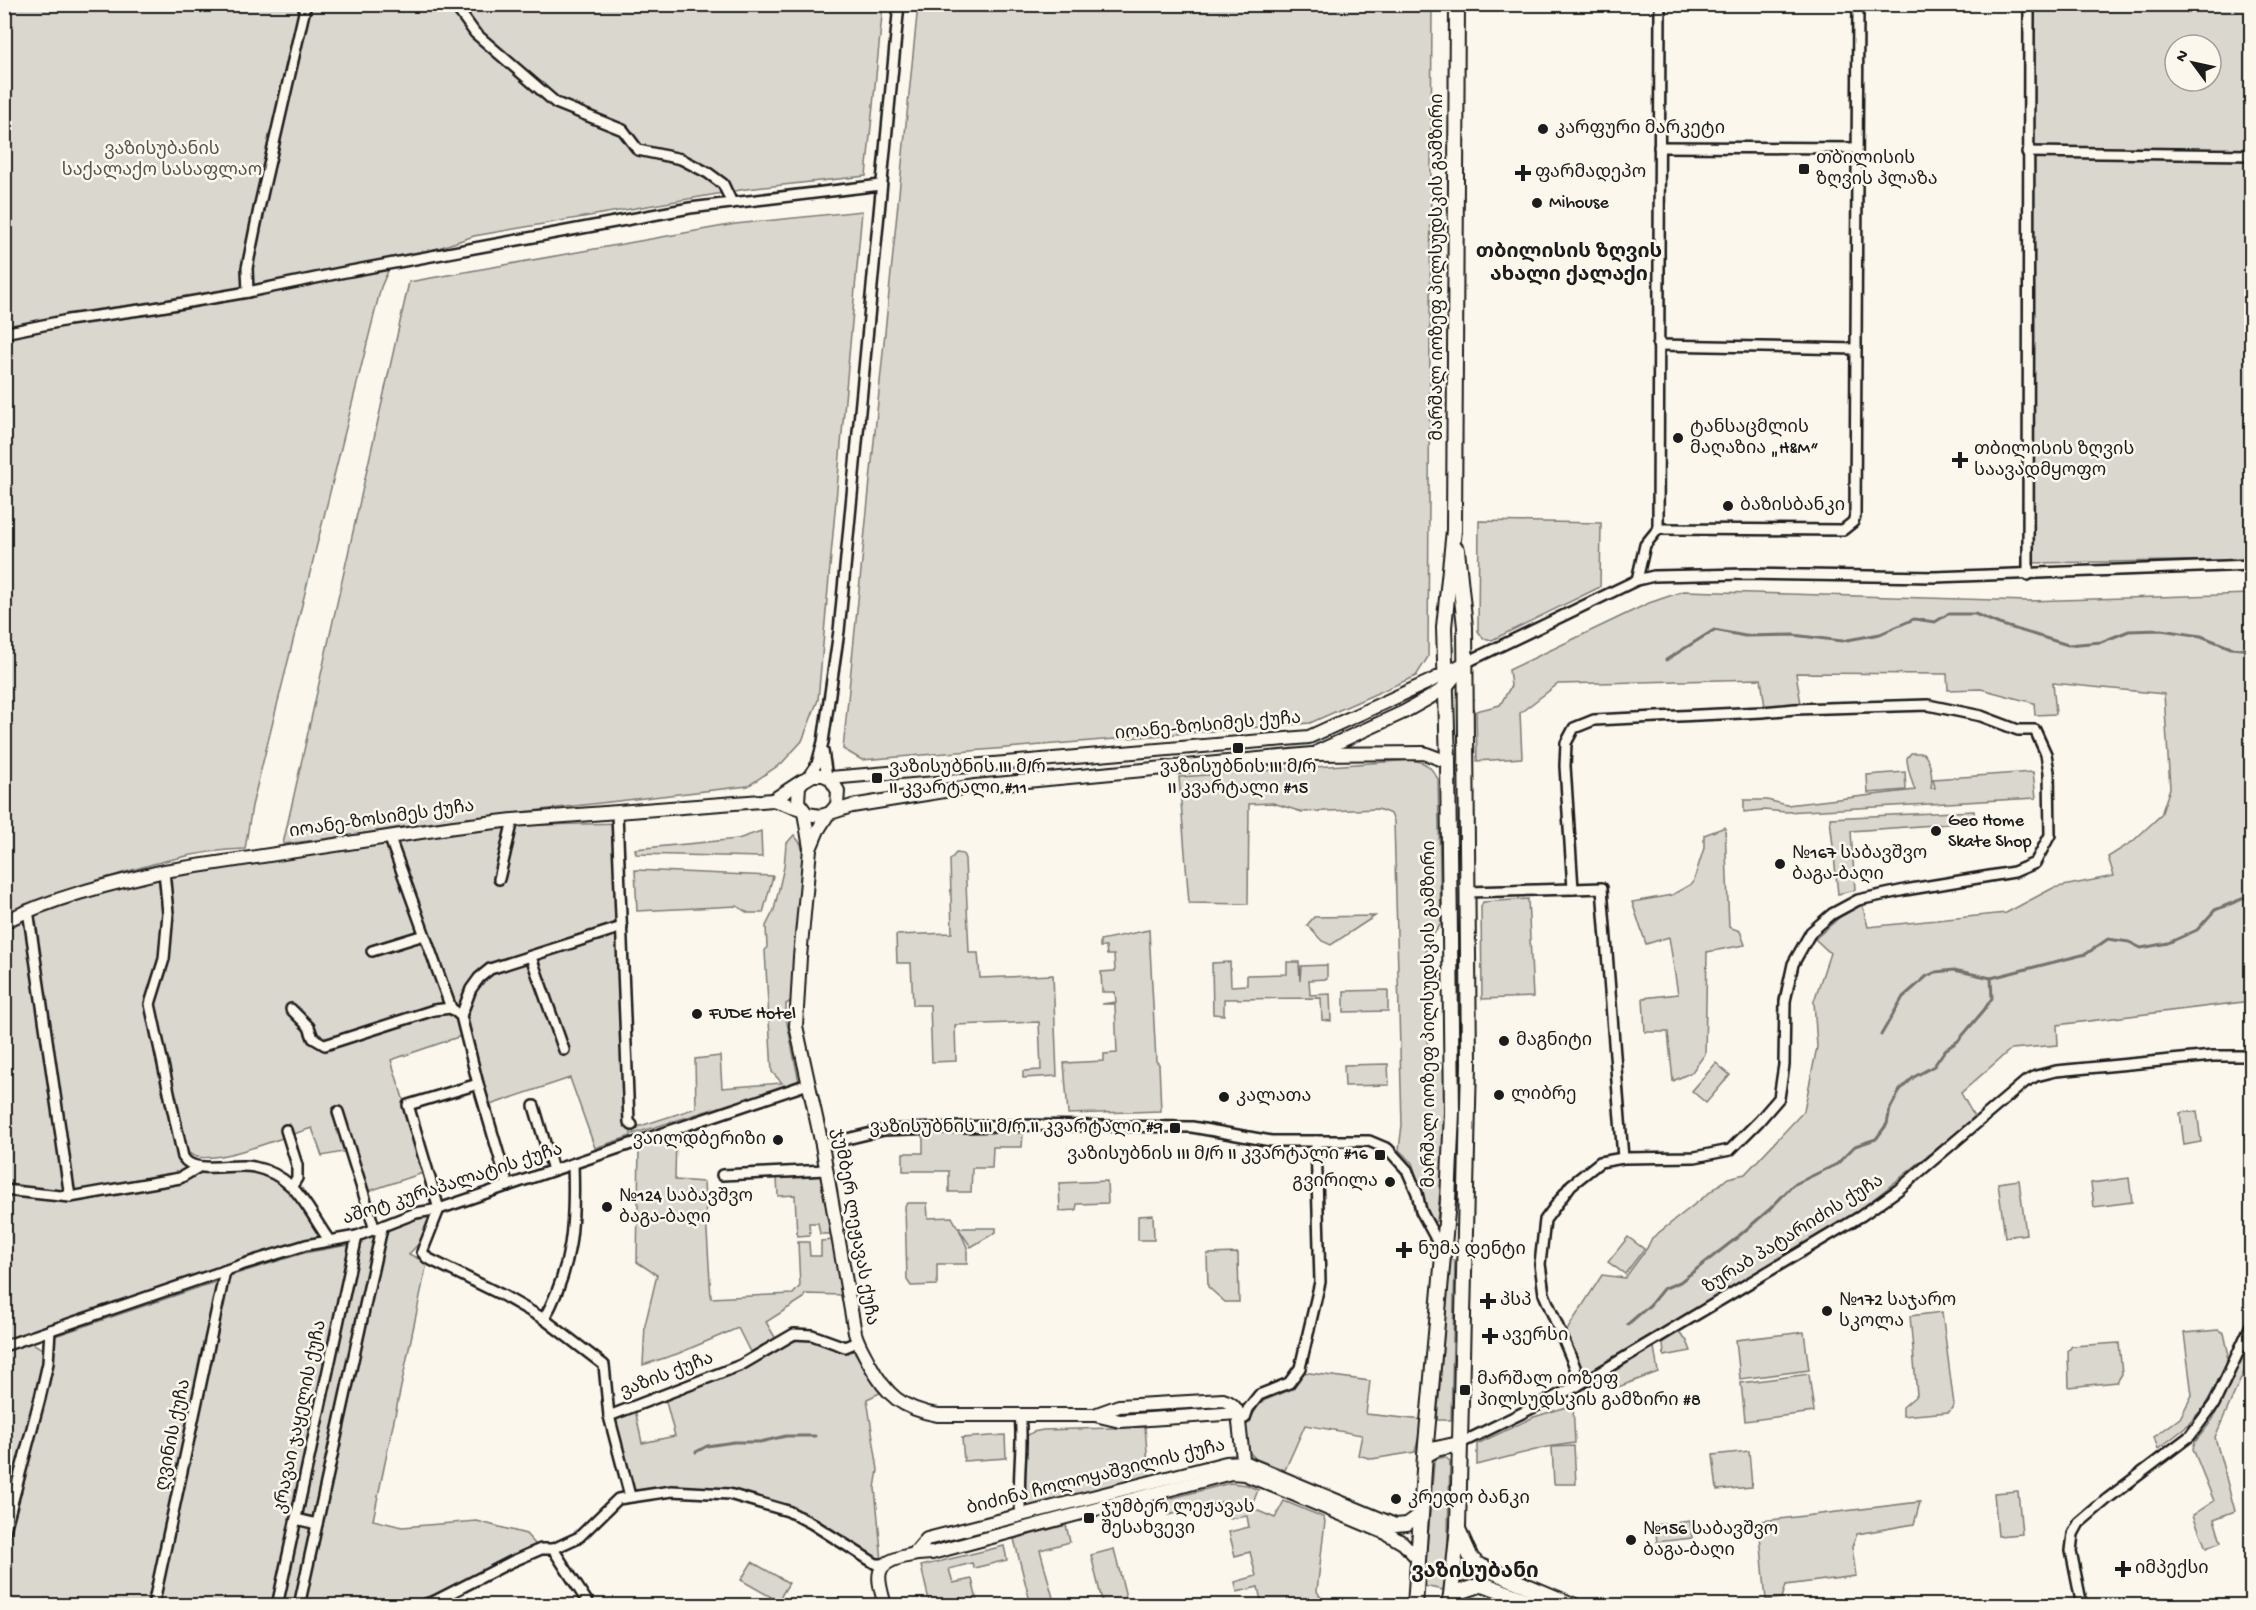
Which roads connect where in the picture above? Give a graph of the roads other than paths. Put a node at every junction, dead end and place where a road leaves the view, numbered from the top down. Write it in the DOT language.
graph roads {
  1 [pos="306,4"];
  2 [pos="454,4"];
  3 [pos="899,4"];
  4 [pos="1457,4"];
  5 [pos="1660,4"];
  6 [pos="1858,4"];
  7 [pos="2029,4"];
  8 [pos="1659,147"];
  9 [pos="1857,148"];
  10 [pos="2027,152"];
  11 [pos="2252,155"];
  12 [pos="880,185"];
  13 [pos="732,203"];
  14 [pos="248,292"];
  15 [pos="4,333"];
  16 [pos="1658,345"];
  17 [pos="1856,349"];
  18 [pos="1658,529"];
  19 [pos="1454,530"];
  20 [pos="2252,565"];
  21 [pos="2028,575"];
  22 [pos="1637,580"];
  23 [pos="1466,663"];
  24 [pos="1446,680"];
  25 [pos="1298,738"];
  26 [pos="823,742"];
  27 [pos="1312,754"];
  28 [pos="1299,755"];
  29 [pos="1448,762"];
  30 [pos="829,778"];
  31 [pos="805,779"];
  32 [pos="773,800"];
  33 [pos="802,810"];
  34 [pos="617,813"];
  35 [pos="830,813"];
  36 [pos="513,820"];
  37 [pos="389,836"];
  38 [pos="810,849"];
  39 [pos="164,871"];
  40 [pos="499,879"];
  41 [pos="1573,889"];
  42 [pos="1450,892"];
  43 [pos="1467,892"];
  44 [pos="28,910"];
  45 [pos="4,922"];
  46 [pos="622,927"];
  47 [pos="424,935"];
  48 [pos="372,951"];
  49 [pos="531,957"];
  50 [pos="451,1008"];
  51 [pos="291,1009"];
  52 [pos="461,1016"];
  53 [pos="564,1050"];
  54 [pos="2249,1055"];
  55 [pos="478,1084"];
  56 [pos="807,1084"];
  57 [pos="534,1106"];
  58 [pos="338,1112"];
  59 [pos="632,1125"];
  60 [pos="286,1130"];
  61 [pos="1316,1141"];
  62 [pos="822,1145"];
  63 [pos="1623,1158"];
  64 [pos="573,1164"];
  65 [pos="197,1168"];
  66 [pos="553,1170"];
  67 [pos="826,1170"];
  68 [pos="722,1175"];
  69 [pos="292,1186"];
  70 [pos="508,1186"];
  71 [pos="4,1190"];
  72 [pos="70,1197"];
  73 [pos="439,1209"];
  74 [pos="378,1229"];
  75 [pos="357,1236"];
  76 [pos="329,1240"];
  77 [pos="1442,1251"];
  78 [pos="1465,1252"];
  79 [pos="225,1270"];
  80 [pos="544,1319"];
  81 [pos="2252,1323"];
  82 [pos="50,1330"];
  83 [pos="857,1342"];
  84 [pos="4,1346"];
  85 [pos="1577,1386"];
  86 [pos="1020,1415"];
  87 [pos="609,1416"];
  88 [pos="1238,1417"];
  89 [pos="1460,1444"];
  90 [pos="1425,1455"];
  91 [pos="1244,1468"];
  92 [pos="1150,1489"];
  93 [pos="630,1496"];
  94 [pos="1090,1498"];
  95 [pos="1093,1510"];
  96 [pos="1025,1513"];
  97 [pos="1421,1514"];
  98 [pos="296,1520"];
  99 [pos="317,1524"];
  100 [pos="1035,1526"];
  101 [pos="1458,1527"];
  102 [pos="4,1534"];
  103 [pos="552,1549"];
  104 [pos="915,1553"];
  105 [pos="1418,1559"];
  106 [pos="884,1564"];
  107 [pos="1449,1600"];
  108 [pos="437,1603"];
  109 [pos="153,1605"];
  110 [pos="277,1605"];
  111 [pos="299,1605"];
  112 [pos="420,1605"];
  113 [pos="590,1605"];
  114 [pos="885,1605"];
  115 [pos="1415,1605"];
  116 [pos="1542,1605"];
  117 [pos="1575,1605"];
  118 [pos="2082,1605"];
  1 -- 14 [label="street"];
  2 -- 13 [label="street"];
  3 -- 12 [label="street"];
  4 -- 19 [label="main road, მარშალ იოზეფ პილსუდსკის გამზირი"];
  5 -- 8 [label="street"];
  6 -- 9 [label="street"];
  7 -- 10 [label="street"];
  8 -- 9 [label="street"];
  8 -- 16 [label="street"];
  9 -- 17 [label="street"];
  10 -- 11 [label="street"];
  10 -- 21 [label="street"];
  12 -- 13 [label="street"];
  12 -- 26 [label="street"];
  13 -- 14 [label="street"];
  14 -- 15 [label="street"];
  16 -- 17 [label="street"];
  16 -- 18 [label="street"];
  17 -- 18 [label="street"];
  18 -- 22 [label="street"];
  19 -- 23 [label="main road, მარშალ იოზეფ პილსუდსკის გამზირი"];
  19 -- 24 [label="main road, მარშალ იოზეფ პილსუდსკის გამზირი"];
  20 -- 21 [label="street"];
  21 -- 22 [label="street"];
  22 -- 23 [label="street"];
  23 -- 24 [label="street, იოანე-ზოსიმეს ქუჩა"];
  23 -- 43 [label="main road, მარშალ იოზეფ პილსუდსკის გამზირი"];
  24 -- 25 [label="street, იოანე-ზოსიმეს ქუჩა"];
  24 -- 27 [label="street, იოანე-ზოსიმეს ქუჩა"];
  24 -- 29 [label="main road, მარშალ იოზეფ პილსუდსკის გამზირი"];
  25 -- 28 [label="street"];
  25 -- 30 [label="street, იოანე-ზოსიმეს ქუჩა"];
  26 -- 30 [label="street"];
  26 -- 31 [label="street"];
  27 -- 28 [label="street, იოანე-ზოსიმეს ქუჩა"];
  27 -- 29 [label="street, იოანე-ზოსიმეს ქუჩა"];
  28 -- 35 [label="street, იოანე-ზოსიმეს ქუჩა"];
  29 -- 42 [label="main road, მარშალ იოზეფ პილსუდსკის გამზირი"];
  30 -- 31 [label="street"];
  30 -- 35 [label="street"];
  31 -- 32 [label="street, იოანე-ზოსიმეს ქუჩა"];
  31 -- 33 [label="street"];
  32 -- 33 [label="street, იოანე-ზოსიმეს ქუჩა"];
  32 -- 34 [label="street, იოანე-ზოსიმეს ქუჩა"];
  33 -- 35 [label="street"];
  33 -- 38 [label="street, ჯუმბერ ლეჟავას ქუჩა"];
  34 -- 36 [label="street, იოანე-ზოსიმეს ქუჩა"];
  34 -- 46 [label="street"];
  35 -- 38 [label="street, ჯუმბერ ლეჟავას ქუჩა"];
  36 -- 37 [label="street, იოანე-ზოსიმეს ქუჩა"];
  36 -- 40 [label="street"];
  37 -- 39 [label="street, იოანე-ზოსიმეს ქუჩა"];
  37 -- 47 [label="street"];
  38 -- 56 [label="street, ჯუმბერ ლეჟავას ქუჩა"];
  39 -- 44 [label="street, იოანე-ზოსიმეს ქუჩა"];
  39 -- 65 [label="street"];
  41 -- 43 [label="street"];
  41 -- 63 [label="street"];
  41 -- 63 [label="street"];
  42 -- 43 [label="main road"];
  42 -- 77 [label="main road, მარშალ იოზეფ პილსუდსკის გამზირი"];
  43 -- 78 [label="main road, მარშალ იოზეფ პილსუდსკის გამზირი"];
  44 -- 45 [label="street, იოანე-ზოსიმეს ქუჩა"];
  44 -- 72 [label="street"];
  46 -- 49 [label="street"];
  46 -- 59 [label="street"];
  47 -- 48 [label="street"];
  47 -- 50 [label="street"];
  49 -- 52 [label="street"];
  49 -- 53 [label="street"];
  50 -- 51 [label="street"];
  50 -- 52 [label="street"];
  52 -- 55 [label="street"];
  54 -- 85 [label="street, ზურაბ პატარიძის ქუჩა"];
  55 -- 70 [label="street"];
  55 -- 73 [label="street"];
  56 -- 62 [label="street, ჯუმბერ ლეჟავას ქუჩა"];
  56 -- 64 [label="street, აშოტ კურაპალატის ქუჩა"];
  57 -- 66 [label="street"];
  58 -- 74 [label="street"];
  60 -- 69 [label="street"];
  61 -- 62 [label="street"];
  61 -- 77 [label="street"];
  61 -- 88 [label="street"];
  62 -- 67 [label="street, ჯუმბერ ლეჟავას ქუჩა"];
  63 -- 85 [label="street"];
  64 -- 66 [label="street, აშოტ კურაპალატის ქუჩა"];
  64 -- 80 [label="street"];
  65 -- 69 [label="street"];
  65 -- 72 [label="street"];
  66 -- 70 [label="street, აშოტ კურაპალატის ქუჩა"];
  67 -- 68 [label="street"];
  67 -- 83 [label="street, ჯუმბერ ლეჟავას ქუჩა"];
  69 -- 76 [label="street"];
  70 -- 73 [label="street, აშოტ კურაპალატის ქუჩა"];
  71 -- 72 [label="street"];
  73 -- 74 [label="street, აშოტ კურაპალატის ქუჩა"];
  73 -- 80 [label="street, ვაზის ქუჩა"];
  74 -- 75 [label="street, აშოტ კურაპალატის ქუჩა"];
  74 -- 99 [label="street"];
  75 -- 76 [label="street, აშოტ კურაპალატის ქუჩა"];
  75 -- 98 [label="street, კრავაი ჯაყელის ქუჩა"];
  76 -- 79 [label="street, აშოტ კურაპალატის ქუჩა"];
  77 -- 78 [label="main road"];
  77 -- 90 [label="main road, მარშალ იოზეფ პილსუდსკის გამზირი"];
  78 -- 89 [label="main road, მარშალ იოზეფ პილსუდსკის გამზირი"];
  79 -- 82 [label="street, აშოტ კურაპალატის ქუჩა"];
  79 -- 109 [label="street, ღვინის ქუჩა"];
  80 -- 87 [label="street, ვაზის ქუჩა"];
  81 -- 118 [label="street"];
  82 -- 84 [label="street, აშოტ კურაპალატის ქუჩა"];
  82 -- 102 [label="street"];
  83 -- 86 [label="street, ჯუმბერ ლეჟავას ქუჩა"];
  83 -- 87 [label="street, ვაზის ქუჩა"];
  85 -- 89 [label="street, ზურაბ პატარიძის ქუჩა"];
  86 -- 88 [label="street, ჯუმბერ ლეჟავას ქუჩა"];
  86 -- 96 [label="street"];
  87 -- 93 [label="street"];
  88 -- 91 [label="street"];
  89 -- 90 [label="main road"];
  89 -- 101 [label="main road, მარშალ იოზეფ პილსუდსკის გამზირი"];
  90 -- 97 [label="main road, მარშალ იოზეფ პილსუდსკის გამზირი"];
  91 -- 92 [label="street, ბიძინა ჩოლოყაშვილის ქუჩა"];
  91 -- 97 [label="street, ბიძინა ჩოლოყაშვილის ქუჩა"];
  91 -- 105 [label="street, ბიძინა ჩოლოყაშვილის ქუჩა"];
  92 -- 94 [label="street, ბიძინა ჩოლოყაშვილის ქუჩა"];
  92 -- 95 [label="street, ბიძინა ჩოლოყაშვილის ქუჩა"];
  93 -- 103 [label="street"];
  93 -- 106 [label="street"];
  94 -- 95 [label="street"];
  94 -- 96 [label="street, ბიძინა ჩოლოყაშვილის ქუჩა"];
  95 -- 100 [label="street, ბიძინა ჩოლოყაშვილის ქუჩა"];
  96 -- 100 [label="street"];
  96 -- 104 [label="street, ბიძინა ჩოლოყაშვილის ქუჩა"];
  97 -- 105 [label="main road, მარშალ იოზეფ პილსუდსკის გამზირი"];
  98 -- 99 [label="street"];
  98 -- 110 [label="street, კრავაი ჯაყელის ქუჩა"];
  99 -- 111 [label="street"];
  100 -- 104 [label="street, ბიძინა ჩოლოყაშვილის ქუჩა"];
  101 -- 107 [label="main road, მარშალ იოზეფ პილსუდსკის გამზირი"];
  101 -- 117 [label="main road, მარშალ იოზეფ პილსუდსკის გამზირი"];
  103 -- 108 [label="street"];
  103 -- 113 [label="street"];
  104 -- 106 [label="street, ბიძინა ჩოლოყაშვილის ქუჩა"];
  105 -- 115 [label="main road, მარშალ იოზეფ პილსუდსკის გამზირი"];
  106 -- 114 [label="street"];
  107 -- 116 [label="main road, მარშალ იოზეფ პილსუდსკის გამზირი"];
  108 -- 112 [label="street"];
}
